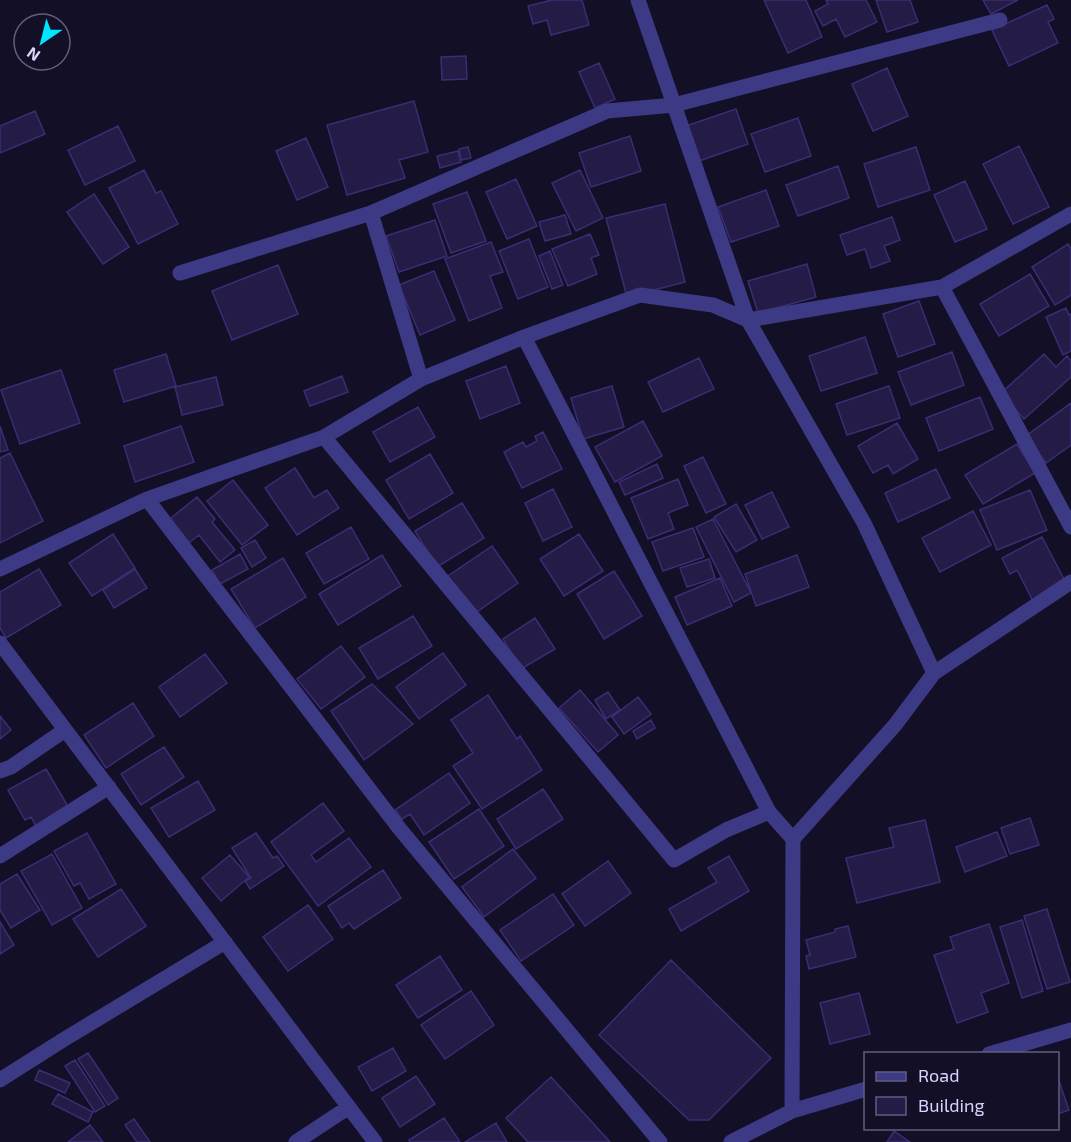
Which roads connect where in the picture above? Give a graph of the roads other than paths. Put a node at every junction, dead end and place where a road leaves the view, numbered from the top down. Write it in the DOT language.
graph roads {
  1 [pos="638,0"];
  2 [pos="1000,20"];
  3 [pos="674,105"];
  4 [pos="371,213"];
  5 [pos="1071,214"];
  6 [pos="180,273"];
  7 [pos="942,287"];
  8 [pos="748,320"];
  9 [pos="524,337"];
  10 [pos="421,379"];
  11 [pos="324,437"];
  12 [pos="147,499"];
  13 [pos="1071,527"];
  14 [pos="0,568"];
  15 [pos="1071,582"];
  16 [pos="0,643"];
  17 [pos="934,673"];
  18 [pos="65,730"];
  19 [pos="0,771"];
  20 [pos="109,787"];
  21 [pos="769,812"];
  22 [pos="793,839"];
  23 [pos="0,856"];
  24 [pos="225,942"];
  25 [pos="1071,1030"];
  26 [pos="993,1052"];
  27 [pos="0,1080"];
  28 [pos="864,1090"];
  29 [pos="349,1107"];
  30 [pos="792,1111"];
  31 [pos="296,1142"];
  32 [pos="375,1142"];
  33 [pos="660,1142"];
  34 [pos="731,1142"];
  1 -- 3 [label="street"];
  2 -- 3 [label="street"];
  3 -- 4 [label="street"];
  3 -- 8 [label="street"];
  4 -- 6 [label="street"];
  4 -- 10 [label="street"];
  5 -- 7 [label="street"];
  7 -- 8 [label="street"];
  7 -- 13 [label="street"];
  8 -- 9 [label="street"];
  8 -- 17 [label="street"];
  9 -- 10 [label="street"];
  9 -- 21 [label="street"];
  10 -- 11 [label="street"];
  11 -- 12 [label="street"];
  11 -- 21 [label="street"];
  12 -- 14 [label="street"];
  12 -- 33 [label="street"];
  15 -- 17 [label="street"];
  16 -- 18 [label="street"];
  17 -- 22 [label="street"];
  18 -- 19 [label="street"];
  18 -- 20 [label="street"];
  20 -- 23 [label="street"];
  20 -- 24 [label="street"];
  21 -- 22 [label="street"];
  22 -- 30 [label="street"];
  24 -- 27 [label="street"];
  24 -- 29 [label="street"];
  25 -- 26 [label="street"];
  28 -- 30 [label="street"];
  29 -- 31 [label="street"];
  29 -- 32 [label="street"];
  30 -- 34 [label="street"];
}
